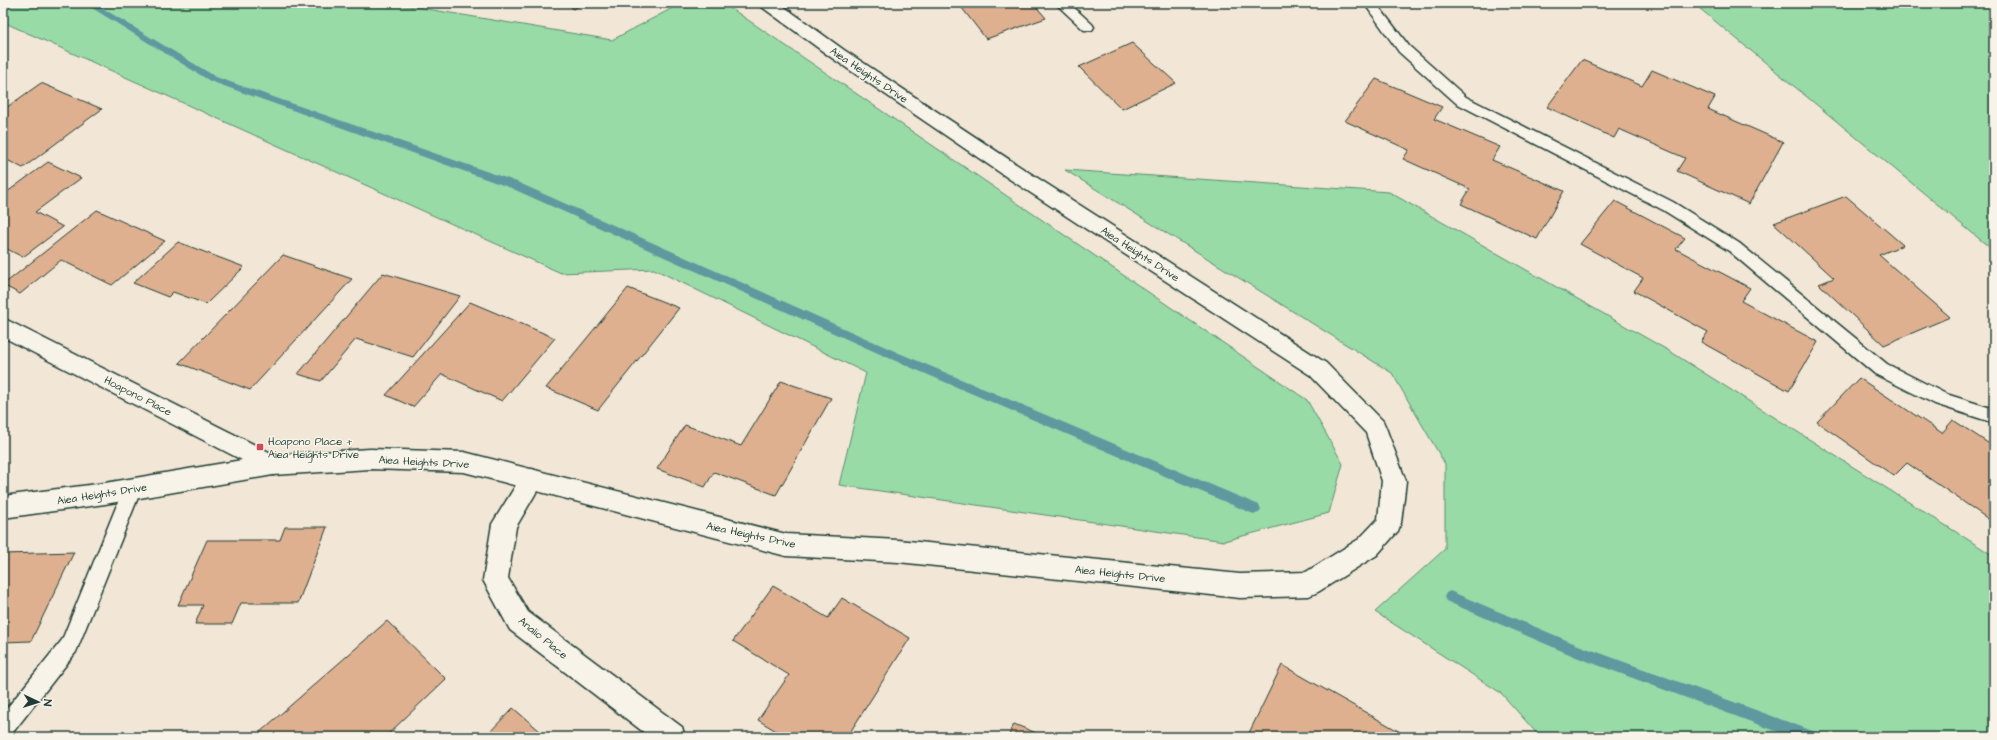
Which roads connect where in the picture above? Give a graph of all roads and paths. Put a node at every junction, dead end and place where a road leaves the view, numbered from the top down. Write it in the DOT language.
graph roads {
  1 [pos="768,3"];
  2 [pos="1061,3"];
  3 [pos="1370,3"];
  4 [pos="1088,27"];
  5 [pos="3,326"];
  6 [pos="1994,416"];
  7 [pos="273,465"];
  8 [pos="532,479"];
  9 [pos="132,490"];
  10 [pos="3,507"];
  11 [pos="3,729"];
  12 [pos="672,737"];
  1 -- 8 [label="street, Aiea Heights Drive"];
  2 -- 4 [label="lane"];
  3 -- 6 [label="lane"];
  5 -- 7 [label="street, Hoapono Place"];
  7 -- 8 [label="street, Aiea Heights Drive"];
  7 -- 9 [label="street, Aiea Heights Drive"];
  8 -- 12 [label="street, Analio Place"];
  9 -- 10 [label="street, Aiea Heights Drive"];
  9 -- 11 [label="lane"];
}
